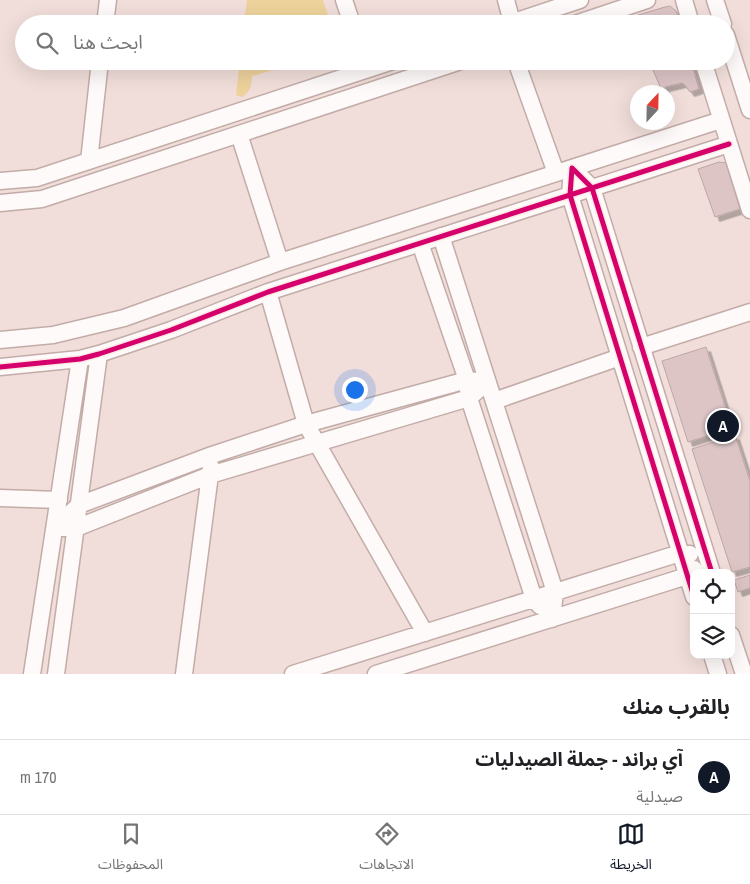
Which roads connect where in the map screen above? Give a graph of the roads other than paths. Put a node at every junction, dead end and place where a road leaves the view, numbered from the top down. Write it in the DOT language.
graph roads {
  1 [pos="108,0"];
  2 [pos="344,0"];
  3 [pos="506,0"];
  4 [pos="580,0"];
  5 [pos="647,0"];
  6 [pos="684,0"];
  7 [pos="715,0"];
  8 [pos="534,7"];
  9 [pos="106,15"];
  10 [pos="349,15"];
  11 [pos="509,15"];
  12 [pos="522,15"];
  13 [pos="602,15"];
  14 [pos="688,15"];
  15 [pos="720,15"];
  16 [pos="735,63"];
  17 [pos="99,70"];
  18 [pos="353,70"];
  19 [pos="434,70"];
  20 [pos="519,70"];
  21 [pos="706,70"];
  22 [pos="750,110"];
  23 [pos="722,120"];
  24 [pos="239,134"];
  25 [pos="729,144"];
  26 [pos="89,161"];
  27 [pos="572,168"];
  28 [pos="556,173"];
  29 [pos="0,181"];
  30 [pos="592,188"];
  31 [pos="570,195"];
  32 [pos="0,203"];
  33 [pos="750,210"];
  34 [pos="441,236"];
  35 [pos="420,243"];
  36 [pos="280,262"];
  37 [pos="268,292"];
  38 [pos="750,312"];
  39 [pos="0,340"];
  40 [pos="641,347"];
  41 [pos="99,354"];
  42 [pos="620,357"];
  43 [pos="80,359"];
  44 [pos="0,367"];
  45 [pos="466,380"];
  46 [pos="487,382"];
  47 [pos="469,398"];
  48 [pos="494,401"];
  49 [pos="306,424"];
  50 [pos="317,444"];
  51 [pos="212,455"];
  52 [pos="210,475"];
  53 [pos="0,498"];
  54 [pos="59,500"];
  55 [pos="79,505"];
  56 [pos="55,528"];
  57 [pos="76,528"];
  58 [pos="680,553"];
  59 [pos="709,565"];
  60 [pos="687,576"];
  61 [pos="690,585"];
  62 [pos="555,592"];
  63 [pos="534,598"];
  64 [pos="552,619"];
  65 [pos="425,633"];
  66 [pos="735,647"];
  67 [pos="713,659"];
  68 [pos="406,669"];
  69 [pos="32,674"];
  70 [pos="56,674"];
  71 [pos="184,674"];
  72 [pos="293,674"];
  73 [pos="376,674"];
  74 [pos="718,674"];
  75 [pos="744,674"];
  1 -- 9 [label="street"];
  2 -- 10 [label="street"];
  3 -- 11 [label="street"];
  4 -- 8 [label="street"];
  5 -- 13 [label="street"];
  6 -- 14 [label="street"];
  7 -- 15 [label="street"];
  8 -- 12 [label="street"];
  16 -- 22 [label="street"];
  17 -- 26 [label="street"];
  18 -- 26 [label="street"];
  19 -- 24 [label="street"];
  20 -- 28 [label="street"];
  21 -- 23 [label="street"];
  23 -- 25 [label="street"];
  23 -- 27 [label="street"];
  24 -- 32 [label="street"];
  24 -- 36 [label="street"];
  25 -- 30 [label="street"];
  25 -- 33 [label="street"];
  26 -- 29 [label="street"];
  27 -- 28 [label="street"];
  27 -- 30 [label="street"];
  27 -- 31 [label="street"];
  28 -- 36 [label="street"];
  30 -- 31 [label="street"];
  30 -- 40 [label="street"];
  31 -- 34 [label="street"];
  31 -- 42 [label="street"];
  34 -- 35 [label="street"];
  34 -- 46 [label="street"];
  35 -- 37 [label="street"];
  35 -- 45 [label="street"];
  36 -- 39 [label="street"];
  37 -- 41 [label="street"];
  37 -- 49 [label="street"];
  38 -- 40 [label="street"];
  40 -- 59 [label="street"];
  41 -- 43 [label="street"];
  41 -- 55 [label="street"];
  42 -- 48 [label="street"];
  42 -- 58 [label="street"];
  43 -- 44 [label="street"];
  43 -- 54 [label="street"];
  45 -- 46 [label="street"];
  45 -- 47 [label="street"];
  45 -- 49 [label="street"];
  46 -- 47 [label="street"];
  46 -- 48 [label="street"];
  47 -- 50 [label="street"];
  47 -- 63 [label="street"];
  48 -- 62 [label="street"];
  49 -- 50 [label="street"];
  49 -- 51 [label="street"];
  50 -- 52 [label="street"];
  50 -- 65 [label="street"];
  51 -- 52 [label="street"];
  51 -- 55 [label="street"];
  52 -- 57 [label="street"];
  52 -- 71 [label="street"];
  53 -- 54 [label="street"];
  54 -- 56 [label="street"];
  55 -- 56 [label="street"];
  55 -- 57 [label="street"];
  56 -- 57 [label="street"];
  56 -- 69 [label="street"];
  57 -- 70 [label="street"];
  58 -- 59 [label="street"];
  58 -- 60 [label="street"];
  58 -- 62 [label="street"];
  59 -- 60 [label="street"];
  60 -- 61 [label="street"];
  60 -- 64 [label="street"];
  62 -- 63 [label="street"];
  62 -- 64 [label="street"];
  63 -- 64 [label="street"];
  63 -- 65 [label="street"];
  64 -- 68 [label="street"];
  65 -- 72 [label="street"];
  66 -- 75 [label="street"];
  67 -- 74 [label="street"];
  68 -- 73 [label="street"];
}
